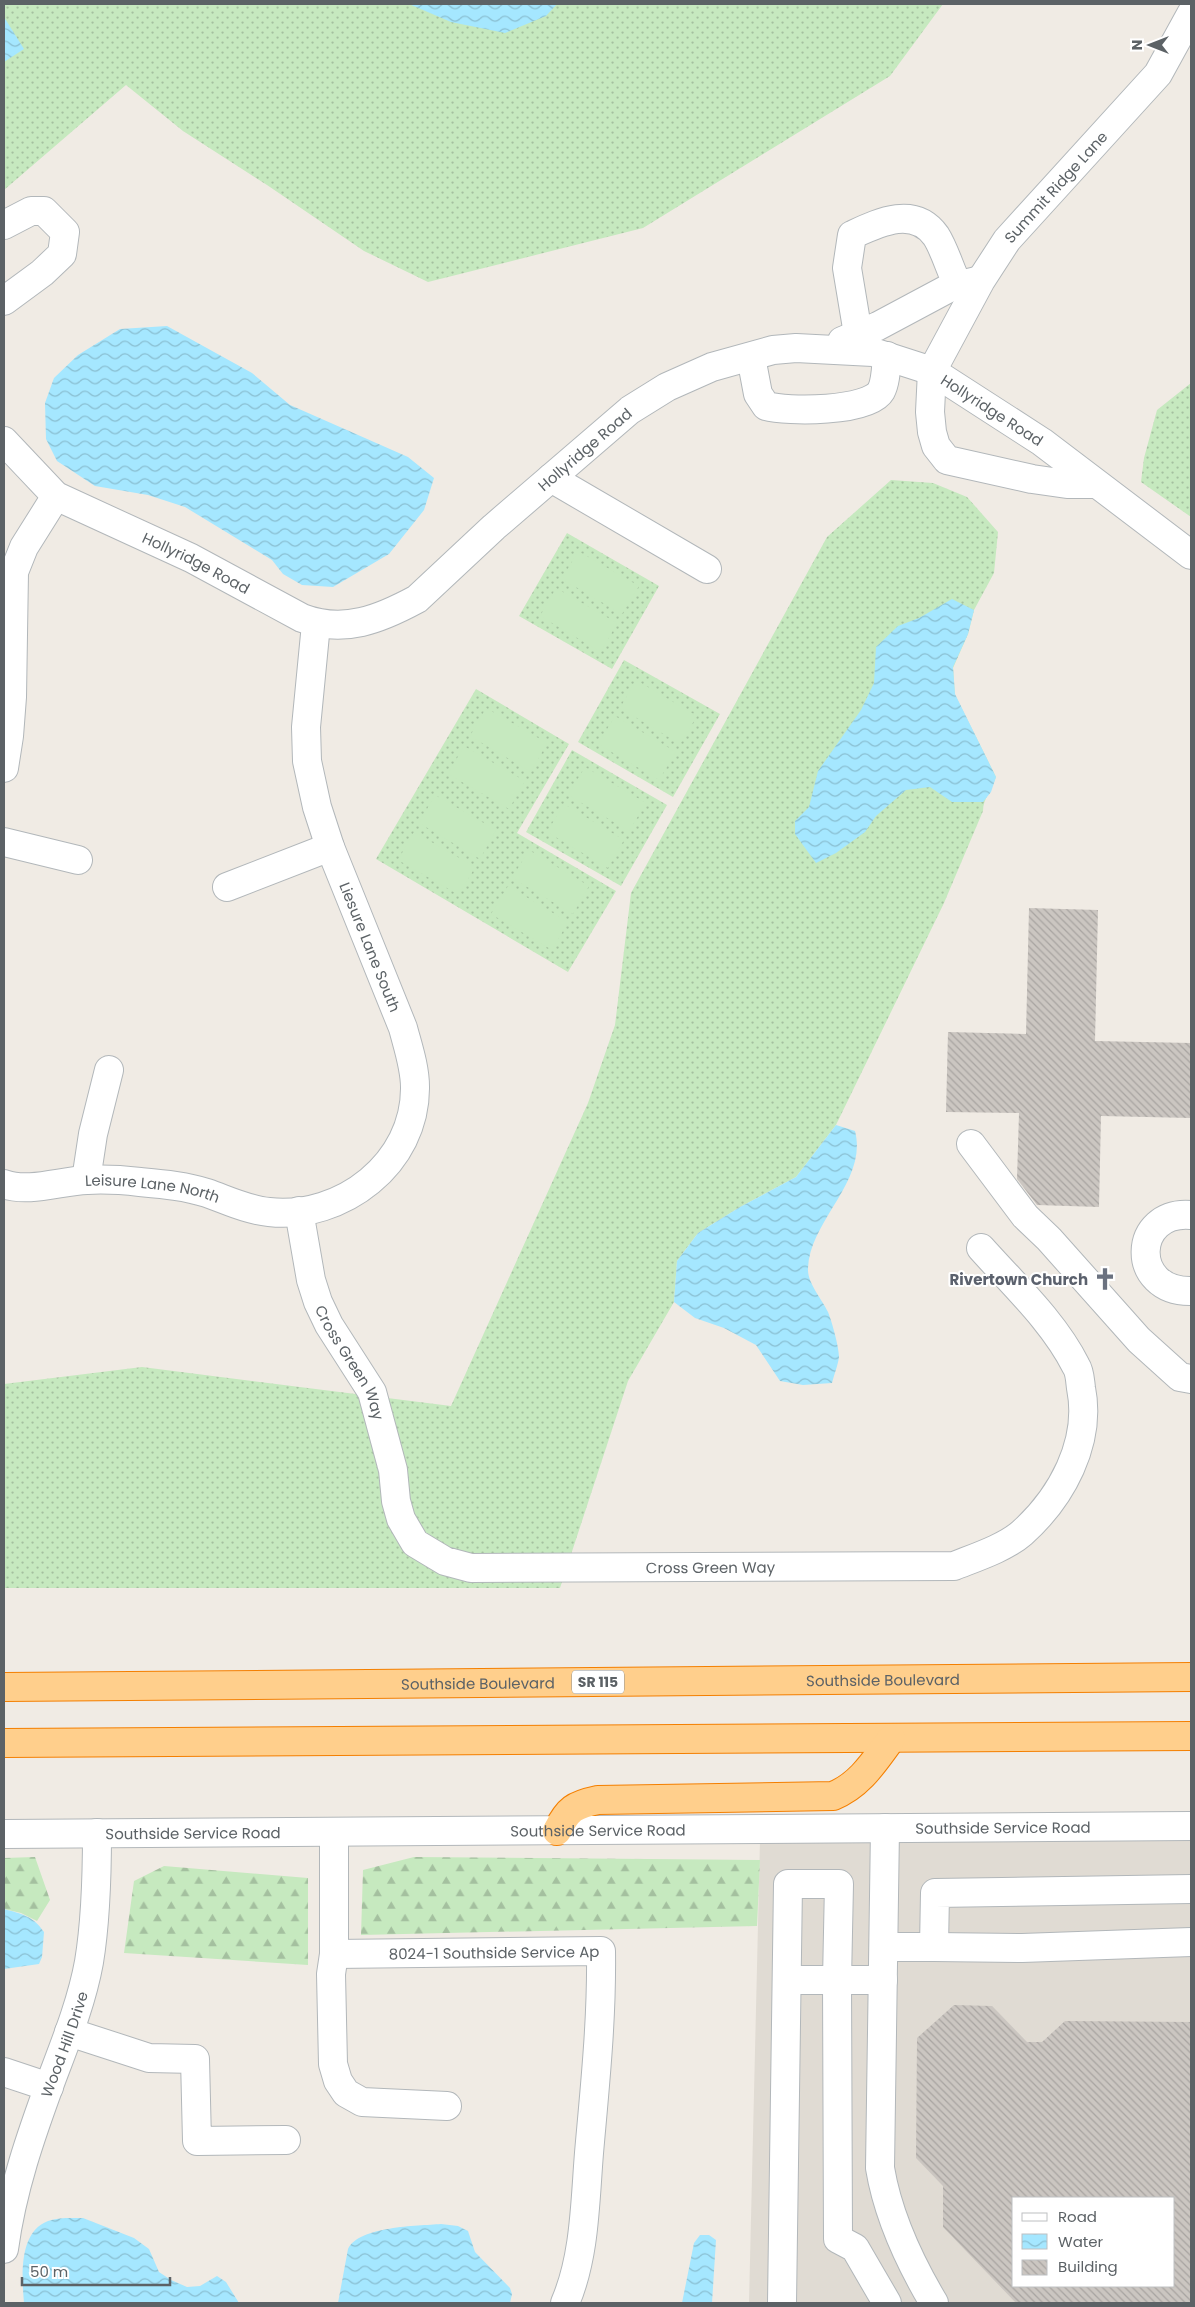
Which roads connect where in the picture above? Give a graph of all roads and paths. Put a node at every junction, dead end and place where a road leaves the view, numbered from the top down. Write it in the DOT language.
graph roads {
  1 [pos="1191,14"];
  2 [pos="4,225"];
  3 [pos="969,282"];
  4 [pos="4,301"];
  5 [pos="858,334"];
  6 [pos="825,348"];
  7 [pos="887,356"];
  8 [pos="751,357"];
  9 [pos="932,370"];
  10 [pos="4,441"];
  11 [pos="550,478"];
  12 [pos="1096,484"];
  13 [pos="56,496"];
  14 [pos="1191,555"];
  15 [pos="707,569"];
  16 [pos="316,624"];
  17 [pos="4,768"];
  18 [pos="4,842"];
  19 [pos="330,847"];
  20 [pos="78,860"];
  21 [pos="228,887"];
  22 [pos="109,1070"];
  23 [pos="971,1144"];
  24 [pos="86,1180"];
  25 [pos="4,1184"];
  26 [pos="299,1211"];
  27 [pos="1191,1215"];
  28 [pos="981,1248"];
  29 [pos="1191,1291"];
  30 [pos="1191,1379"];
  31 [pos="1191,1676"];
  32 [pos="4,1687"];
  33 [pos="1191,1736"];
  34 [pos="891,1739"];
  35 [pos="4,1743"];
  36 [pos="1191,1826"];
  37 [pos="885,1828"];
  38 [pos="557,1831"];
  39 [pos="334,1832"];
  40 [pos="97,1833"];
  41 [pos="4,1834"];
  42 [pos="1191,1889"];
  43 [pos="1191,1942"];
  44 [pos="884,1947"];
  45 [pos="934,1947"];
  46 [pos="334,1954"];
  47 [pos="787,1980"];
  48 [pos="837,1980"];
  49 [pos="883,1980"];
  50 [pos="69,2032"];
  51 [pos="4,2072"];
  52 [pos="49,2087"];
  53 [pos="447,2106"];
  54 [pos="286,2140"];
  55 [pos="4,2249"];
  56 [pos="926,2300"];
  57 [pos="565,2303"];
  58 [pos="782,2303"];
  59 [pos="887,2303"];
  1 -- 3 [label="street, Summit Ridge Lane"];
  2 -- 4 [label="street"];
  3 -- 5 [label="street"];
  3 -- 5 [label="street"];
  3 -- 9 [label="street, Summit Ridge Lane"];
  5 -- 6 [label="street"];
  6 -- 7 [label="street, Hollyridge Road"];
  6 -- 8 [label="street, Hollyridge Road"];
  7 -- 8 [label="street"];
  7 -- 9 [label="street, Hollyridge Road"];
  8 -- 11 [label="street, Hollyridge Road"];
  9 -- 12 [label="street, Hollyridge Road"];
  9 -- 12 [label="street"];
  10 -- 13 [label="street, Hollyridge Road"];
  11 -- 15 [label="street"];
  11 -- 16 [label="street, Hollyridge Road"];
  12 -- 14 [label="street, Hollyridge Road"];
  13 -- 16 [label="street, Hollyridge Road"];
  13 -- 17 [label="street"];
  16 -- 19 [label="street, Liesure Lane South"];
  18 -- 20 [label="street"];
  19 -- 21 [label="street"];
  19 -- 26 [label="street, Liesure Lane South"];
  22 -- 24 [label="street"];
  23 -- 30 [label="street"];
  24 -- 25 [label="street, Leisure Lane North"];
  24 -- 26 [label="street, Leisure Lane North"];
  26 -- 28 [label="street, Cross Green Way"];
  27 -- 29 [label="street"];
  31 -- 32 [label="highway, Southside Boulevard / SR 115"];
  33 -- 34 [label="highway"];
  34 -- 35 [label="highway"];
  34 -- 38 [label="highway"];
  36 -- 37 [label="street, Southside Service Road"];
  37 -- 38 [label="street, Southside Service Road"];
  37 -- 44 [label="street"];
  38 -- 39 [label="street, Southside Service Road"];
  39 -- 40 [label="street, Southside Service Road"];
  39 -- 46 [label="street"];
  40 -- 41 [label="street, Southside Service Road"];
  40 -- 50 [label="street, Wood Hill Drive"];
  42 -- 45 [label="street"];
  43 -- 45 [label="street"];
  44 -- 45 [label="street"];
  44 -- 49 [label="street"];
  46 -- 53 [label="street"];
  46 -- 57 [label="street, 8024-1 Southside Service Ap"];
  47 -- 48 [label="street"];
  47 -- 48 [label="street"];
  47 -- 58 [label="street"];
  48 -- 49 [label="street"];
  48 -- 59 [label="street"];
  49 -- 56 [label="street"];
  50 -- 52 [label="street, Wood Hill Drive"];
  50 -- 54 [label="street"];
  51 -- 52 [label="street"];
  52 -- 55 [label="street, Wood Hill Drive"];
}
